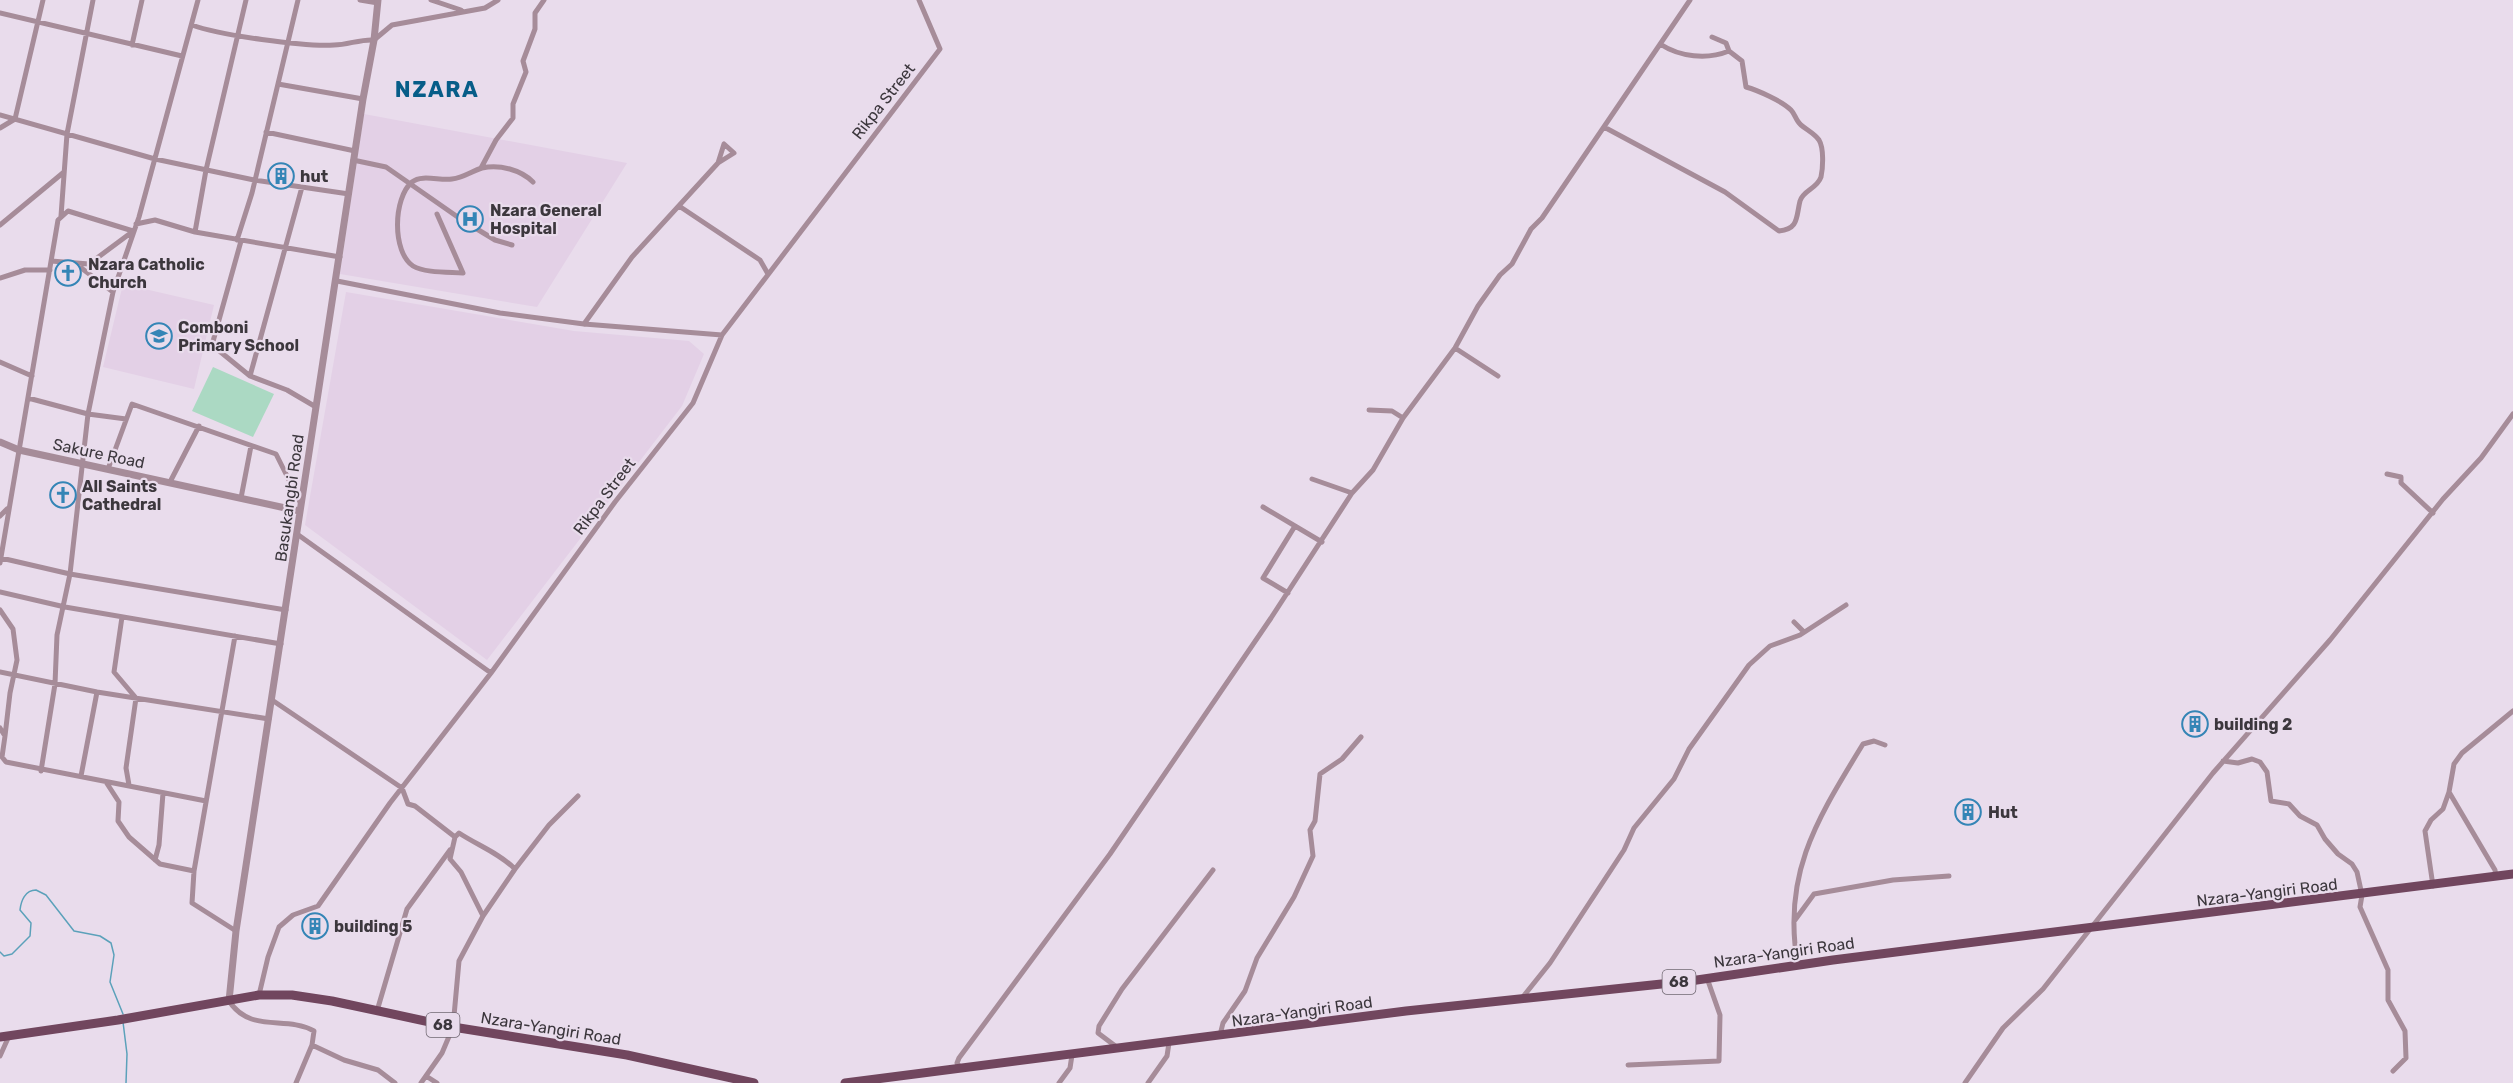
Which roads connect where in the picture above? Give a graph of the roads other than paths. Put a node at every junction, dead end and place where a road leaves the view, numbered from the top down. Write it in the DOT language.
graph roads {
  1 [pos="43,0"];
  2 [pos="93,0"];
  3 [pos="142,0"];
  4 [pos="198,0"];
  5 [pos="246,0"];
  6 [pos="298,0"];
  7 [pos="360,0"];
  8 [pos="431,0"];
  9 [pos="498,0"];
  10 [pos="919,0"];
  11 [pos="1690,0"];
  12 [pos="544,1"];
  13 [pos="378,2"];
  14 [pos="463,11"];
  15 [pos="0,13"];
  16 [pos="38,23"];
  17 [pos="192,25"];
  18 [pos="87,32"];
  19 [pos="237,34"];
  20 [pos="1712,38"];
  21 [pos="374,40"];
  22 [pos="288,41"];
  23 [pos="1660,44"];
  24 [pos="132,45"];
  25 [pos="1729,51"];
  26 [pos="182,56"];
  27 [pos="278,84"];
  28 [pos="363,99"];
  29 [pos="0,115"];
  30 [pos="15,119"];
  31 [pos="1604,127"];
  32 [pos="0,128"];
  33 [pos="266,132"];
  34 [pos="67,134"];
  35 [pos="355,151"];
  36 [pos="154,159"];
  37 [pos="353,160"];
  38 [pos="718,163"];
  39 [pos="480,169"];
  40 [pos="206,170"];
  41 [pos="64,172"];
  42 [pos="254,180"];
  43 [pos="533,182"];
  44 [pos="411,183"];
  45 [pos="302,187"];
  46 [pos="349,194"];
  47 [pos="679,206"];
  48 [pos="437,214"];
  49 [pos="61,216"];
  50 [pos="136,224"];
  51 [pos="0,225"];
  52 [pos="133,231"];
  53 [pos="195,232"];
  54 [pos="239,241"];
  55 [pos="512,245"];
  56 [pos="285,247"];
  57 [pos="340,257"];
  58 [pos="51,261"];
  59 [pos="75,264"];
  60 [pos="50,270"];
  61 [pos="768,274"];
  62 [pos="0,278"];
  63 [pos="337,280"];
  64 [pos="113,292"];
  65 [pos="584,324"];
  66 [pos="722,335"];
  67 [pos="1455,348"];
  68 [pos="1,363"];
  69 [pos="32,376"];
  70 [pos="250,376"];
  71 [pos="1498,376"];
  72 [pos="28,398"];
  73 [pos="316,407"];
  74 [pos="1369,410"];
  75 [pos="88,414"];
  76 [pos="2513,414"];
  77 [pos="1404,418"];
  78 [pos="126,419"];
  79 [pos="199,426"];
  80 [pos="0,442"];
  81 [pos="251,446"];
  82 [pos="19,450"];
  83 [pos="81,463"];
  84 [pos="108,469"];
  85 [pos="2386,474"];
  86 [pos="1312,479"];
  87 [pos="170,482"];
  88 [pos="1352,493"];
  89 [pos="241,498"];
  90 [pos="8,507"];
  91 [pos="1263,507"];
  92 [pos="300,508"];
  93 [pos="2433,513"];
  94 [pos="0,516"];
  95 [pos="1294,526"];
  96 [pos="297,534"];
  97 [pos="1322,542"];
  98 [pos="1,561"];
  99 [pos="70,574"];
  100 [pos="0,592"];
  101 [pos="1288,593"];
  102 [pos="1846,605"];
  103 [pos="65,607"];
  104 [pos="0,610"];
  105 [pos="286,610"];
  106 [pos="122,617"];
  107 [pos="1794,622"];
  108 [pos="1804,632"];
  109 [pos="235,636"];
  110 [pos="281,644"];
  111 [pos="0,672"];
  112 [pos="491,673"];
  113 [pos="15,676"];
  114 [pos="55,684"];
  115 [pos="97,692"];
  116 [pos="136,698"];
  117 [pos="272,700"];
  118 [pos="221,711"];
  119 [pos="2513,711"];
  120 [pos="269,719"];
  121 [pos="0,728"];
  122 [pos="5,736"];
  123 [pos="1360,737"];
  124 [pos="1885,745"];
  125 [pos="2223,761"];
  126 [pos="41,771"];
  127 [pos="81,776"];
  128 [pos="106,782"];
  129 [pos="129,784"];
  130 [pos="402,788"];
  131 [pos="2449,792"];
  132 [pos="163,793"];
  133 [pos="578,796"];
  134 [pos="206,801"];
  135 [pos="455,837"];
  136 [pos="451,849"];
  137 [pos="155,860"];
  138 [pos="514,868"];
  139 [pos="1213,870"];
  140 [pos="194,871"];
  141 [pos="2513,874"];
  142 [pos="1949,876"];
  143 [pos="2496,877"];
  144 [pos="2433,886"];
  145 [pos="2362,895"];
  146 [pos="483,916"];
  147 [pos="1795,920"];
  148 [pos="2091,929"];
  149 [pos="236,931"];
  150 [pos="1798,966"];
  151 [pos="1707,978"];
  152 [pos="259,995"];
  153 [pos="1521,1000"];
  154 [pos="230,1001"];
  155 [pos="377,1011"];
  156 [pos="453,1027"];
  157 [pos="4,1036"];
  158 [pos="1221,1037"];
  159 [pos="1169,1043"];
  160 [pos="312,1045"];
  161 [pos="1119,1050"];
  162 [pos="1072,1055"];
  163 [pos="0,1056"];
  164 [pos="1628,1065"];
  165 [pos="960,1069"];
  166 [pos="2393,1071"];
  167 [pos="426,1076"];
  168 [pos="919,1079"];
  169 [pos="884,1080"];
  170 [pos="296,1083"];
  171 [pos="395,1083"];
  172 [pos="421,1083"];
  173 [pos="437,1083"];
  174 [pos="754,1083"];
  175 [pos="845,1083"];
  176 [pos="1059,1083"];
  177 [pos="1148,1083"];
  178 [pos="1965,1083"];
  1 -- 16 [label="street"];
  2 -- 18 [label="street"];
  3 -- 24 [label="street"];
  4 -- 17 [label="street"];
  5 -- 19 [label="street"];
  6 -- 22 [label="street"];
  7 -- 13 [label="street"];
  8 -- 14 [label="street"];
  9 -- 14 [label="street"];
  10 -- 61 [label="street, Rikpa Street"];
  11 -- 23 [label="street"];
  12 -- 39 [label="street"];
  13 -- 21 [label="street, Basukangbi Road"];
  14 -- 21 [label="street"];
  15 -- 16 [label="street"];
  16 -- 18 [label="street"];
  16 -- 30 [label="street"];
  17 -- 19 [label="street"];
  17 -- 26 [label="street"];
  18 -- 24 [label="street"];
  18 -- 34 [label="street"];
  19 -- 22 [label="street"];
  19 -- 40 [label="street"];
  20 -- 25 [label="street"];
  21 -- 22 [label="street"];
  21 -- 28 [label="street, Basukangbi Road"];
  22 -- 27 [label="street"];
  23 -- 25 [label="street"];
  23 -- 31 [label="street"];
  24 -- 26 [label="street"];
  25 -- 31 [label="street"];
  26 -- 36 [label="street"];
  27 -- 28 [label="street"];
  27 -- 33 [label="street"];
  28 -- 35 [label="street, Basukangbi Road"];
  29 -- 30 [label="street"];
  30 -- 32 [label="street"];
  30 -- 34 [label="street"];
  31 -- 67 [label="street"];
  33 -- 35 [label="street"];
  33 -- 42 [label="street"];
  34 -- 36 [label="street"];
  34 -- 41 [label="street"];
  35 -- 37 [label="street, Basukangbi Road"];
  36 -- 40 [label="street"];
  36 -- 50 [label="street"];
  37 -- 44 [label="street"];
  37 -- 46 [label="street, Basukangbi Road"];
  38 -- 47 [label="street"];
  39 -- 43 [label="street"];
  39 -- 44 [label="street"];
  40 -- 42 [label="street"];
  40 -- 53 [label="street"];
  41 -- 49 [label="street"];
  41 -- 51 [label="street"];
  42 -- 45 [label="street"];
  42 -- 54 [label="street"];
  44 -- 48 [label="street"];
  44 -- 55 [label="street"];
  45 -- 46 [label="street"];
  45 -- 56 [label="street"];
  46 -- 57 [label="street, Basukangbi Road"];
  47 -- 61 [label="street"];
  47 -- 65 [label="street"];
  49 -- 52 [label="street"];
  49 -- 58 [label="street"];
  50 -- 52 [label="street"];
  50 -- 53 [label="street"];
  52 -- 59 [label="street"];
  52 -- 64 [label="street"];
  53 -- 54 [label="street"];
  54 -- 56 [label="street"];
  54 -- 70 [label="street"];
  56 -- 57 [label="street"];
  56 -- 70 [label="street"];
  57 -- 63 [label="street, Basukangbi Road"];
  58 -- 59 [label="street"];
  58 -- 60 [label="street"];
  59 -- 64 [label="street"];
  60 -- 62 [label="street"];
  60 -- 69 [label="street"];
  61 -- 66 [label="street, Rikpa Street"];
  63 -- 65 [label="street"];
  63 -- 73 [label="street, Basukangbi Road"];
  64 -- 75 [label="street"];
  65 -- 66 [label="street"];
  66 -- 112 [label="street, Rikpa Street"];
  67 -- 71 [label="street"];
  67 -- 77 [label="street"];
  68 -- 69 [label="street"];
  69 -- 72 [label="street"];
  70 -- 73 [label="street"];
  72 -- 75 [label="street"];
  72 -- 82 [label="street"];
  73 -- 92 [label="street, Basukangbi Road"];
  74 -- 77 [label="street"];
  75 -- 78 [label="street"];
  75 -- 83 [label="street"];
  76 -- 93 [label="street"];
  77 -- 88 [label="street"];
  78 -- 79 [label="street"];
  78 -- 84 [label="street"];
  79 -- 81 [label="street"];
  79 -- 87 [label="street"];
  80 -- 82 [label="street, Sakure Road"];
  81 -- 89 [label="street"];
  81 -- 92 [label="street"];
  82 -- 83 [label="street, Sakure Road"];
  82 -- 90 [label="street"];
  83 -- 84 [label="street, Sakure Road"];
  83 -- 99 [label="street"];
  84 -- 87 [label="street, Sakure Road"];
  85 -- 93 [label="street"];
  86 -- 88 [label="street"];
  87 -- 89 [label="street, Sakure Road"];
  88 -- 97 [label="street"];
  89 -- 92 [label="street, Sakure Road"];
  90 -- 94 [label="street"];
  90 -- 98 [label="street"];
  91 -- 95 [label="street"];
  92 -- 96 [label="street, Basukangbi Road"];
  93 -- 125 [label="street"];
  95 -- 97 [label="street"];
  95 -- 101 [label="street"];
  96 -- 105 [label="street, Basukangbi Road"];
  96 -- 112 [label="street"];
  97 -- 101 [label="street"];
  98 -- 99 [label="street"];
  99 -- 103 [label="street"];
  99 -- 105 [label="street"];
  100 -- 103 [label="street"];
  101 -- 165 [label="street"];
  102 -- 108 [label="street"];
  103 -- 106 [label="street"];
  103 -- 114 [label="street"];
  104 -- 113 [label="street"];
  105 -- 110 [label="street, Basukangbi Road"];
  106 -- 109 [label="street"];
  106 -- 116 [label="street"];
  107 -- 108 [label="street"];
  108 -- 153 [label="street"];
  109 -- 110 [label="street"];
  109 -- 118 [label="street"];
  110 -- 117 [label="street, Basukangbi Road"];
  111 -- 113 [label="street"];
  112 -- 130 [label="street, Rikpa Street"];
  113 -- 114 [label="street"];
  113 -- 122 [label="street"];
  114 -- 115 [label="street"];
  114 -- 126 [label="street"];
  115 -- 116 [label="street"];
  115 -- 127 [label="street"];
  116 -- 118 [label="street"];
  116 -- 129 [label="street"];
  117 -- 120 [label="street, Basukangbi Road"];
  117 -- 130 [label="street"];
  118 -- 120 [label="street"];
  118 -- 134 [label="street"];
  119 -- 131 [label="street"];
  120 -- 149 [label="street, Basukangbi Road"];
  121 -- 122 [label="street"];
  122 -- 126 [label="street"];
  123 -- 158 [label="street"];
  124 -- 147 [label="street"];
  125 -- 145 [label="street"];
  125 -- 148 [label="street"];
  126 -- 127 [label="street"];
  127 -- 128 [label="street"];
  128 -- 129 [label="street"];
  128 -- 137 [label="street"];
  129 -- 132 [label="street"];
  130 -- 135 [label="street"];
  130 -- 152 [label="street, Rikpa Street"];
  131 -- 143 [label="street"];
  131 -- 144 [label="street"];
  132 -- 134 [label="street"];
  132 -- 137 [label="street"];
  133 -- 138 [label="street"];
  134 -- 140 [label="street"];
  135 -- 136 [label="street"];
  135 -- 138 [label="street"];
  136 -- 146 [label="street"];
  136 -- 155 [label="street"];
  137 -- 140 [label="street"];
  138 -- 146 [label="street"];
  139 -- 161 [label="street"];
  140 -- 149 [label="street"];
  141 -- 143 [label="main road, Nzara-Yangiri Road / 68"];
  142 -- 147 [label="street"];
  143 -- 144 [label="main road, Nzara-Yangiri Road / 68"];
  144 -- 145 [label="main road, Nzara-Yangiri Road / 68"];
  145 -- 148 [label="main road, Nzara-Yangiri Road / 68"];
  145 -- 166 [label="street"];
  146 -- 156 [label="street"];
  147 -- 150 [label="street"];
  148 -- 150 [label="main road, Nzara-Yangiri Road / 68"];
  148 -- 178 [label="street"];
  149 -- 154 [label="street, Basukangbi Road"];
  150 -- 151 [label="main road, Nzara-Yangiri Road / 68"];
  151 -- 153 [label="main road, Nzara-Yangiri Road / 68"];
  151 -- 164 [label="street"];
  152 -- 154 [label="main road, Nzara-Yangiri Road / 68"];
  152 -- 155 [label="main road, Nzara-Yangiri Road / 68"];
  153 -- 158 [label="main road, Nzara-Yangiri Road / 68"];
  154 -- 157 [label="main road, Nzara-Yangiri Road / 68"];
  154 -- 160 [label="street"];
  155 -- 156 [label="main road, Nzara-Yangiri Road / 68"];
  156 -- 167 [label="street"];
  156 -- 174 [label="main road, Nzara-Yangiri Road / 68"];
  157 -- 163 [label="street"];
  158 -- 159 [label="main road, Nzara-Yangiri Road / 68"];
  159 -- 161 [label="main road, Nzara-Yangiri Road / 68"];
  159 -- 177 [label="street"];
  160 -- 170 [label="street"];
  160 -- 171 [label="street"];
  161 -- 162 [label="main road, Nzara-Yangiri Road / 68"];
  162 -- 165 [label="main road, Nzara-Yangiri Road / 68"];
  162 -- 176 [label="street"];
  165 -- 168 [label="main road, Nzara-Yangiri Road / 68"];
  167 -- 172 [label="street"];
  167 -- 173 [label="street"];
  168 -- 169 [label="main road, Nzara-Yangiri Road / 68"];
  169 -- 175 [label="main road, Nzara-Yangiri Road / 68"];
}
